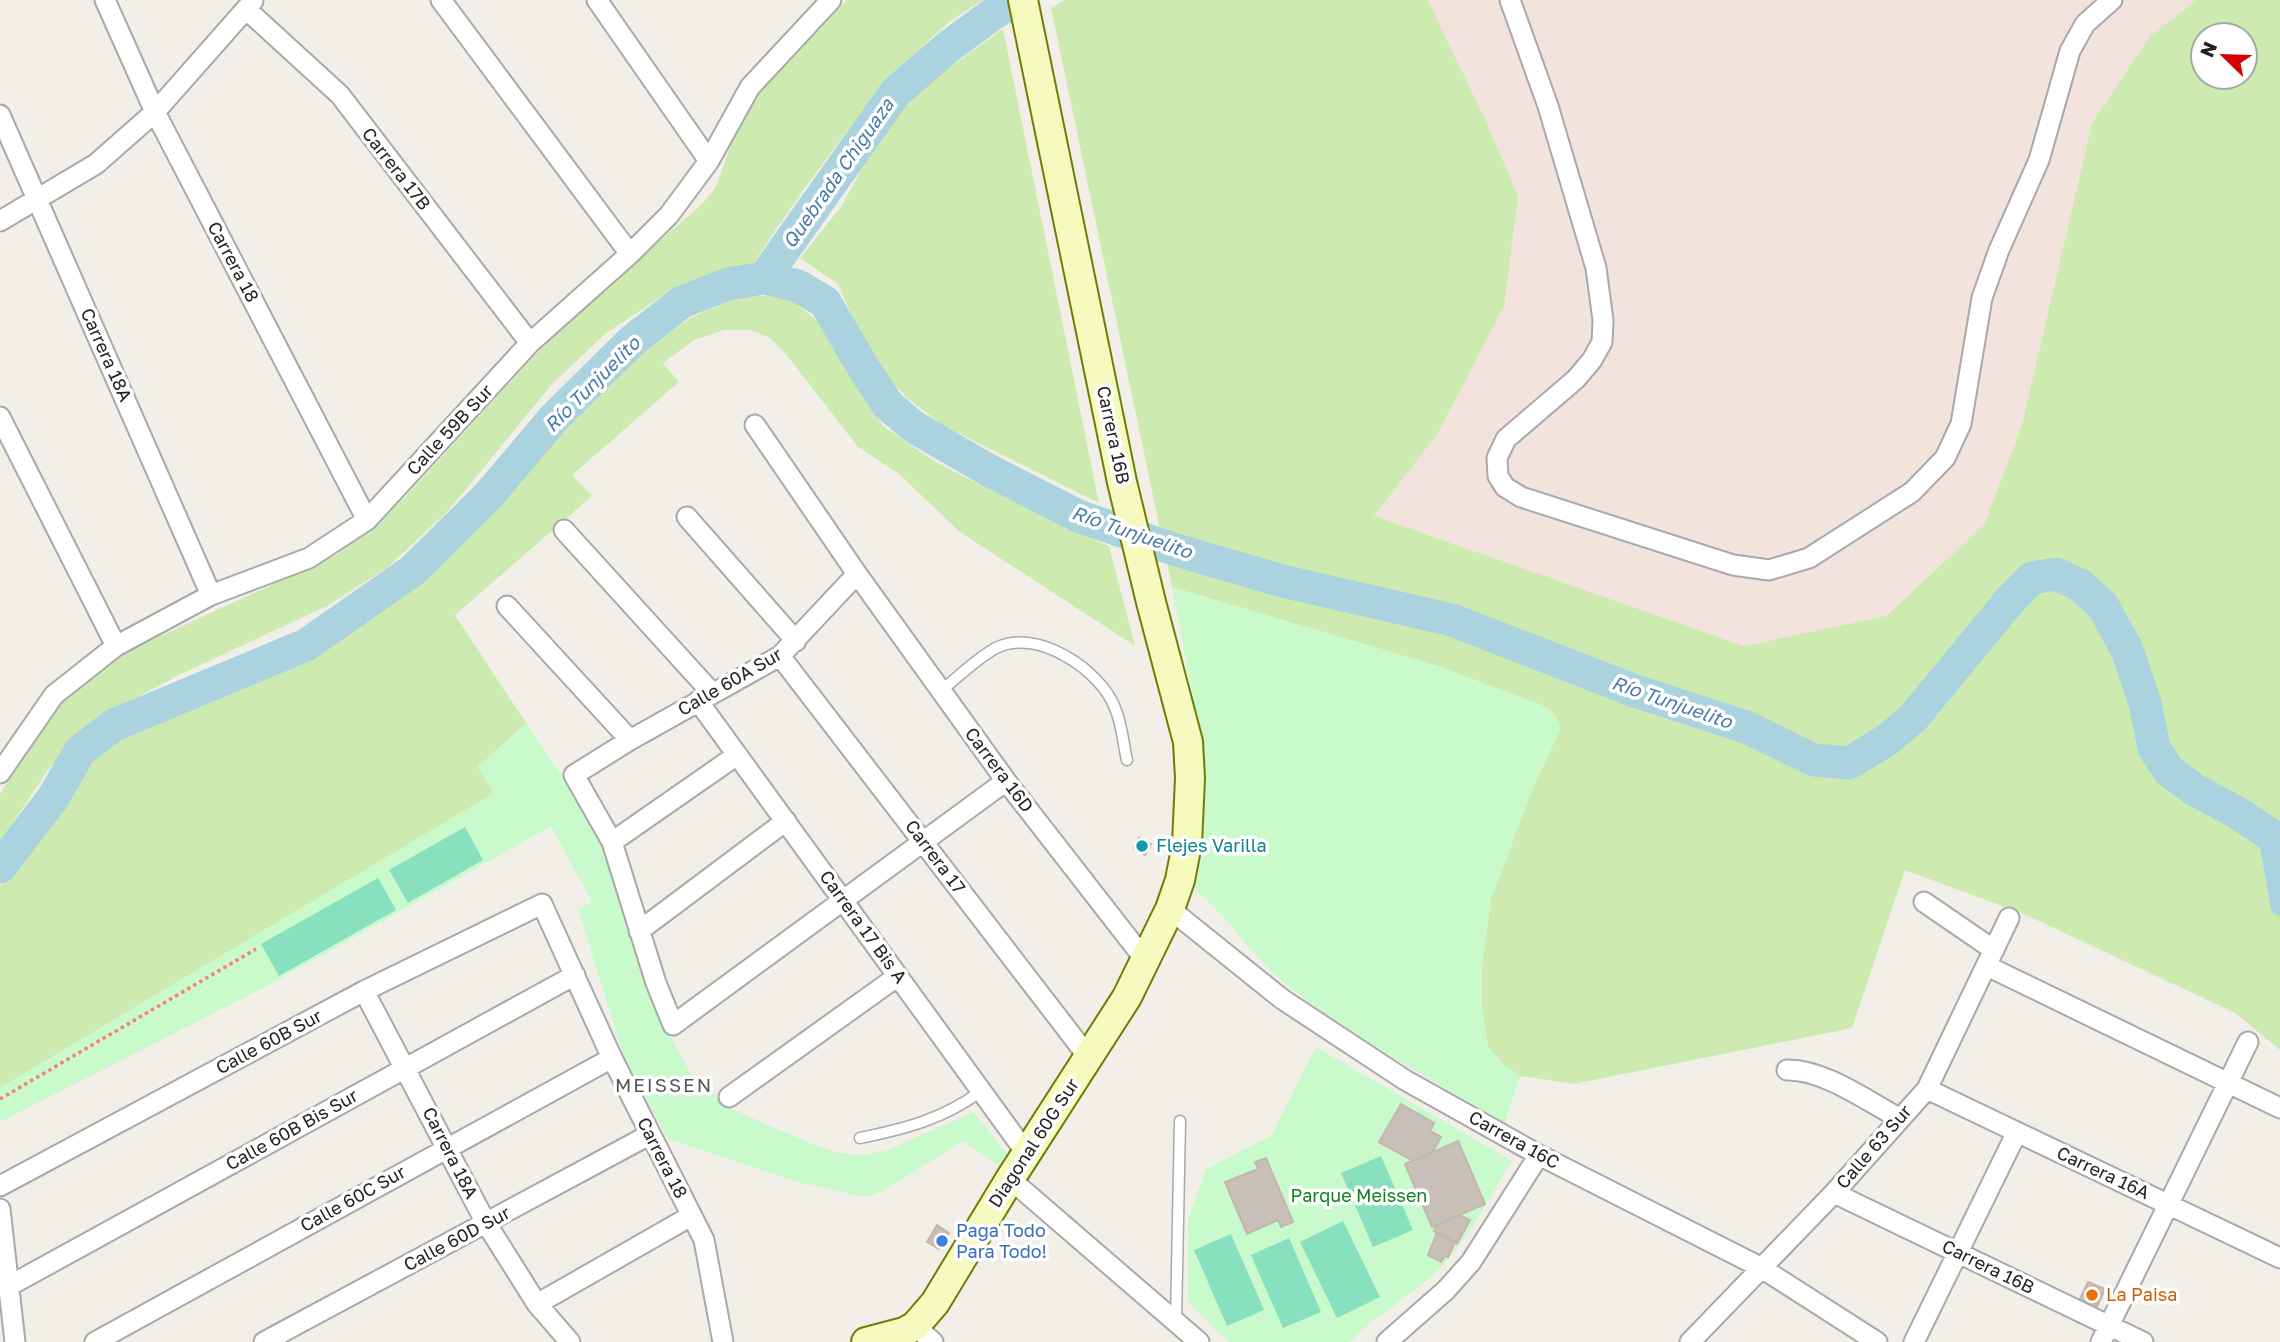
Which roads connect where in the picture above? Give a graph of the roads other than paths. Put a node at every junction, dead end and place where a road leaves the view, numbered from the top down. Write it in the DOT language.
graph roads {
  1 [pos="105,0"];
  2 [pos="441,0"];
  3 [pos="597,0"];
  4 [pos="831,0"];
  5 [pos="1023,0"];
  6 [pos="1510,0"];
  7 [pos="2112,0"];
  8 [pos="250,5"];
  9 [pos="811,8"];
  10 [pos="155,111"];
  11 [pos="0,115"];
  12 [pos="709,160"];
  13 [pos="38,201"];
  14 [pos="0,221"];
  15 [pos="630,254"];
  16 [pos="530,343"];
  17 [pos="0,417"];
  18 [pos="755,425"];
  19 [pos="688,517"];
  20 [pos="368,520"];
  21 [pos="564,530"];
  22 [pos="857,574"];
  23 [pos="211,595"];
  24 [pos="507,606"];
  25 [pos="796,641"];
  26 [pos="116,646"];
  27 [pos="780,656"];
  28 [pos="941,691"];
  29 [pos="705,697"];
  30 [pos="630,740"];
  31 [pos="737,755"];
  32 [pos="1127,760"];
  33 [pos="0,773"];
  34 [pos="1006,781"];
  35 [pos="786,821"];
  36 [pos="612,842"];
  37 [pos="924,842"];
  38 [pos="843,900"];
  39 [pos="1924,902"];
  40 [pos="542,904"];
  41 [pos="1170,909"];
  42 [pos="2009,918"];
  43 [pos="639,931"];
  44 [pos="1990,958"];
  45 [pos="1146,961"];
  46 [pos="575,975"];
  47 [pos="898,976"];
  48 [pos="364,991"];
  49 [pos="2248,1042"];
  50 [pos="612,1058"];
  51 [pos="1089,1058"];
  52 [pos="406,1068"];
  53 [pos="1787,1070"];
  54 [pos="2229,1081"];
  55 [pos="1927,1089"];
  56 [pos="981,1091"];
  57 [pos="729,1097"];
  58 [pos="2280,1108"];
  59 [pos="1899,1118"];
  60 [pos="1180,1121"];
  61 [pos="2017,1132"];
  62 [pos="649,1135"];
  63 [pos="860,1138"];
  64 [pos="446,1147"];
  65 [pos="1027,1154"];
  66 [pos="1539,1155"];
  67 [pos="1010,1179"];
  68 [pos="0,1186"];
  69 [pos="1834,1193"];
  70 [pos="2168,1204"];
  71 [pos="0,1209"];
  72 [pos="691,1216"];
  73 [pos="486,1223"];
  74 [pos="1958,1253"];
  75 [pos="2280,1258"];
  76 [pos="1760,1267"];
  77 [pos="9,1286"];
  78 [pos="537,1304"];
  79 [pos="1176,1321"];
  80 [pos="924,1334"];
  81 [pos="2105,1334"];
  82 [pos="12,1339"];
  83 [pos="95,1342"];
  84 [pos="266,1342"];
  85 [pos="570,1342"];
  86 [pos="723,1342"];
  87 [pos="866,1342"];
  88 [pos="1175,1342"];
  89 [pos="1199,1342"];
  90 [pos="1387,1342"];
  91 [pos="1690,1342"];
  92 [pos="1877,1342"];
  93 [pos="1914,1342"];
  94 [pos="2143,1342"];
  1 -- 10 [label="street, Carrera 18"];
  2 -- 15 [label="street"];
  3 -- 12 [label="street"];
  4 -- 9 [label="street, Calle 59B Sur"];
  5 -- 41 [label="street, Carrera 16B"];
  6 -- 7 [label="street"];
  8 -- 10 [label="street"];
  8 -- 16 [label="street, Carrera 17B"];
  9 -- 12 [label="street, Calle 59B Sur"];
  10 -- 13 [label="street"];
  10 -- 20 [label="street, Carrera 18"];
  11 -- 13 [label="street, Carrera 18A"];
  12 -- 15 [label="street, Calle 59B Sur"];
  13 -- 14 [label="street"];
  13 -- 23 [label="street, Carrera 18A"];
  15 -- 16 [label="street, Calle 59B Sur"];
  16 -- 20 [label="street, Calle 59B Sur"];
  17 -- 26 [label="street"];
  18 -- 22 [label="street"];
  19 -- 25 [label="street"];
  20 -- 23 [label="street, Calle 59B Sur"];
  21 -- 29 [label="street, Carrera 17 Bis A"];
  22 -- 25 [label="street, Calle 60A Sur"];
  22 -- 28 [label="street, Carrera 16D"];
  23 -- 26 [label="street, Calle 59B Sur"];
  24 -- 30 [label="street"];
  25 -- 27 [label="street, Calle 60A Sur"];
  26 -- 33 [label="street, Calle 59B Sur"];
  27 -- 29 [label="street, Calle 60A Sur"];
  27 -- 37 [label="street, Carrera 17"];
  28 -- 32 [label="lane"];
  28 -- 34 [label="street, Carrera 16D"];
  29 -- 30 [label="street, Calle 60A Sur"];
  29 -- 31 [label="street, Carrera 17 Bis A"];
  30 -- 36 [label="street, Calle 60A Sur"];
  31 -- 35 [label="street, Carrera 17 Bis A"];
  31 -- 36 [label="street"];
  34 -- 37 [label="street"];
  34 -- 45 [label="street, Carrera 16D"];
  35 -- 38 [label="street, Carrera 17 Bis A"];
  35 -- 43 [label="street"];
  36 -- 43 [label="street"];
  37 -- 38 [label="street"];
  37 -- 51 [label="street, Carrera 17"];
  38 -- 43 [label="street"];
  38 -- 47 [label="street, Carrera 17 Bis A"];
  39 -- 44 [label="street"];
  40 -- 46 [label="street, Carrera 18"];
  40 -- 48 [label="street, Calle 60B Sur"];
  41 -- 45 [label="street, Diagonal 60G Sur"];
  41 -- 66 [label="street, Carrera 16C"];
  42 -- 44 [label="street, Calle 63 Sur"];
  44 -- 54 [label="street"];
  44 -- 55 [label="street, Calle 63 Sur"];
  45 -- 51 [label="street, Diagonal 60G Sur"];
  46 -- 50 [label="street, Carrera 18"];
  46 -- 52 [label="street, Calle 60B Bis Sur"];
  47 -- 56 [label="street, Carrera 17 Bis A"];
  47 -- 57 [label="street"];
  48 -- 52 [label="street, Carrera 18A"];
  48 -- 68 [label="street, Calle 60B Sur"];
  49 -- 54 [label="street"];
  50 -- 62 [label="street, Carrera 18"];
  50 -- 64 [label="street, Calle 60C Sur"];
  51 -- 65 [label="street, Diagonal 60G Sur"];
  52 -- 64 [label="street, Carrera 18A"];
  52 -- 77 [label="street, Calle 60B Bis Sur"];
  53 -- 59 [label="street"];
  54 -- 58 [label="street"];
  54 -- 70 [label="street"];
  55 -- 59 [label="street, Calle 63 Sur"];
  55 -- 61 [label="street, Carrera 16A"];
  56 -- 63 [label="lane"];
  56 -- 65 [label="street, Carrera 17 Bis A"];
  59 -- 69 [label="street, Calle 63 Sur"];
  60 -- 79 [label="lane"];
  61 -- 70 [label="street, Carrera 16A"];
  61 -- 74 [label="street"];
  62 -- 72 [label="street, Carrera 18"];
  62 -- 73 [label="street, Calle 60D Sur"];
  64 -- 73 [label="street, Carrera 18A"];
  64 -- 83 [label="street, Calle 60C Sur"];
  65 -- 67 [label="street, Diagonal 60G Sur"];
  66 -- 76 [label="street, Carrera 16C"];
  66 -- 90 [label="street"];
  67 -- 79 [label="street"];
  67 -- 80 [label="street, Diagonal 60G Sur"];
  69 -- 74 [label="street, Carrera 16B"];
  69 -- 76 [label="street, Calle 63 Sur"];
  70 -- 75 [label="street, Carrera 16A"];
  70 -- 81 [label="street"];
  71 -- 77 [label="street"];
  72 -- 78 [label="street"];
  72 -- 86 [label="street, Carrera 18"];
  73 -- 78 [label="street, Carrera 18A"];
  73 -- 84 [label="street, Calle 60D Sur"];
  74 -- 81 [label="street, Carrera 16B"];
  74 -- 93 [label="street"];
  76 -- 91 [label="street, Calle 63 Sur"];
  76 -- 92 [label="street, Carrera 16C"];
  77 -- 82 [label="street"];
  78 -- 85 [label="street, Carrera 18A"];
  79 -- 88 [label="street"];
  79 -- 89 [label="street"];
  80 -- 87 [label="street, Diagonal 60G Sur"];
  81 -- 94 [label="street, Carrera 16B"];
}
